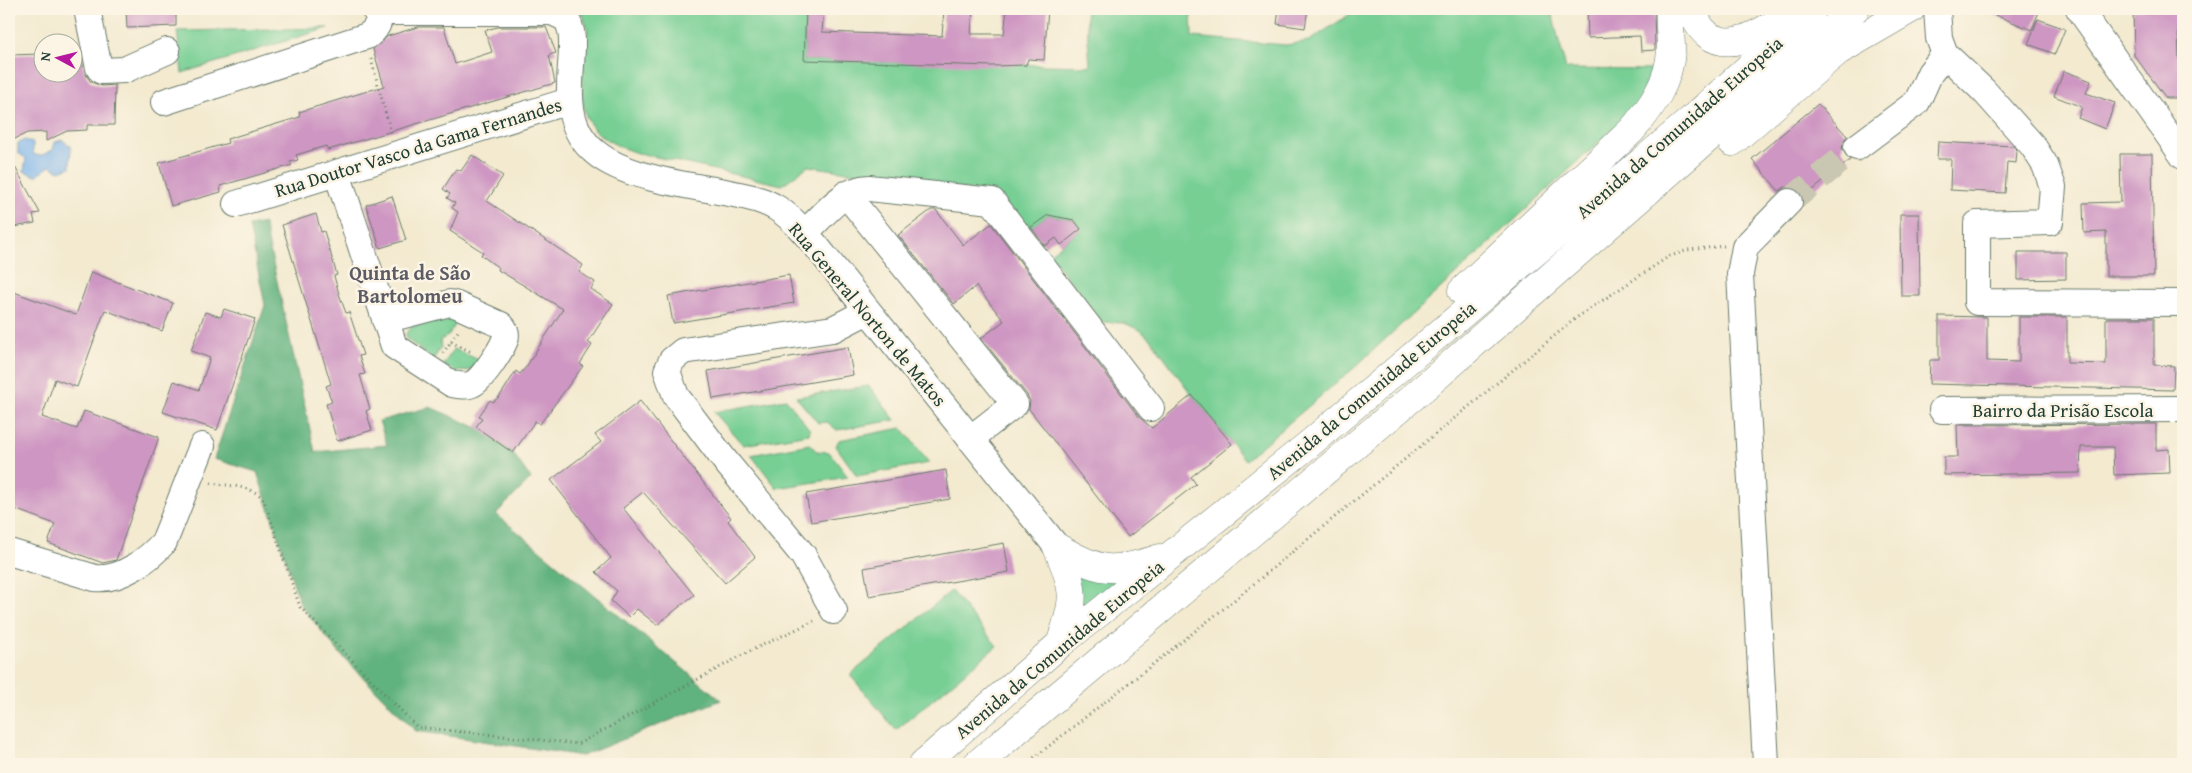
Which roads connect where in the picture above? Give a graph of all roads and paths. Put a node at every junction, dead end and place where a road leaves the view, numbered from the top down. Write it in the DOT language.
graph roads {
  1 [pos="87,9"];
  2 [pos="1670,9"];
  3 [pos="1693,9"];
  4 [pos="1801,9"];
  5 [pos="1813,9"];
  6 [pos="1855,9"];
  7 [pos="1911,9"];
  8 [pos="1937,9"];
  9 [pos="2079,9"];
  10 [pos="378,10"];
  11 [pos="364,37"];
  12 [pos="167,50"];
  13 [pos="1945,54"];
  14 [pos="569,101"];
  15 [pos="164,102"];
  16 [pos="1857,147"];
  17 [pos="397,154"];
  18 [pos="2183,156"];
  19 [pos="337,173"];
  20 [pos="846,194"];
  21 [pos="1789,202"];
  22 [pos="236,204"];
  23 [pos="805,233"];
  24 [pos="1744,247"];
  25 [pos="2183,302"];
  26 [pos="472,311"];
  27 [pos="868,311"];
  28 [pos="386,320"];
  29 [pos="1414,354"];
  30 [pos="432,370"];
  31 [pos="1151,408"];
  32 [pos="2183,409"];
  33 [pos="1942,410"];
  34 [pos="1369,434"];
  35 [pos="970,439"];
  36 [pos="202,446"];
  37 [pos="188,480"];
  38 [pos="1057,547"];
  39 [pos="9,552"];
  40 [pos="1176,552"];
  41 [pos="834,611"];
  42 [pos="1060,644"];
  43 [pos="923,764"];
  44 [pos="977,764"];
  45 [pos="1026,764"];
  46 [pos="1766,764"];
  1 -- 12 [label="street"];
  2 -- 29 [label="main road"];
  3 -- 4 [label="main road"];
  5 -- 29 [label="main road, Avenida da Comunidade Europeia"];
  6 -- 34 [label="main road, Avenida da Comunidade Europeia"];
  7 -- 34 [label="main road"];
  8 -- 13 [label="street"];
  9 -- 18 [label="street"];
  10 -- 11 [label="street, Rua Doutor Vasco da Gama Fernandes"];
  10 -- 14 [label="street, Rua Doutor Vasco da Gama Fernandes"];
  11 -- 15 [label="street"];
  11 -- 17 [label="path"];
  13 -- 16 [label="street"];
  13 -- 25 [label="street"];
  14 -- 17 [label="street, Rua Doutor Vasco da Gama Fernandes"];
  14 -- 23 [label="street, Rua General Norton de Matos"];
  17 -- 19 [label="street, Rua Doutor Vasco da Gama Fernandes"];
  19 -- 22 [label="street, Rua Doutor Vasco da Gama Fernandes"];
  19 -- 28 [label="street"];
  20 -- 23 [label="street"];
  20 -- 31 [label="street"];
  20 -- 35 [label="street"];
  21 -- 24 [label="street"];
  23 -- 27 [label="street, Rua General Norton de Matos"];
  24 -- 45 [label="path"];
  24 -- 46 [label="street"];
  26 -- 28 [label="street"];
  26 -- 30 [label="path"];
  26 -- 30 [label="street"];
  27 -- 35 [label="street, Rua General Norton de Matos"];
  27 -- 41 [label="street"];
  28 -- 30 [label="street"];
  29 -- 40 [label="main road, Avenida da Comunidade Europeia"];
  32 -- 33 [label="street, Bairro da Prisão Escola"];
  34 -- 44 [label="main road, Avenida da Comunidade Europeia"];
  35 -- 38 [label="street, Rua General Norton de Matos"];
  36 -- 37 [label="street"];
  37 -- 39 [label="street"];
  37 -- 41 [label="path"];
  38 -- 40 [label="main road"];
  38 -- 42 [label="main road"];
  40 -- 42 [label="main road, Avenida da Comunidade Europeia"];
  42 -- 43 [label="main road, Avenida da Comunidade Europeia"];
}
